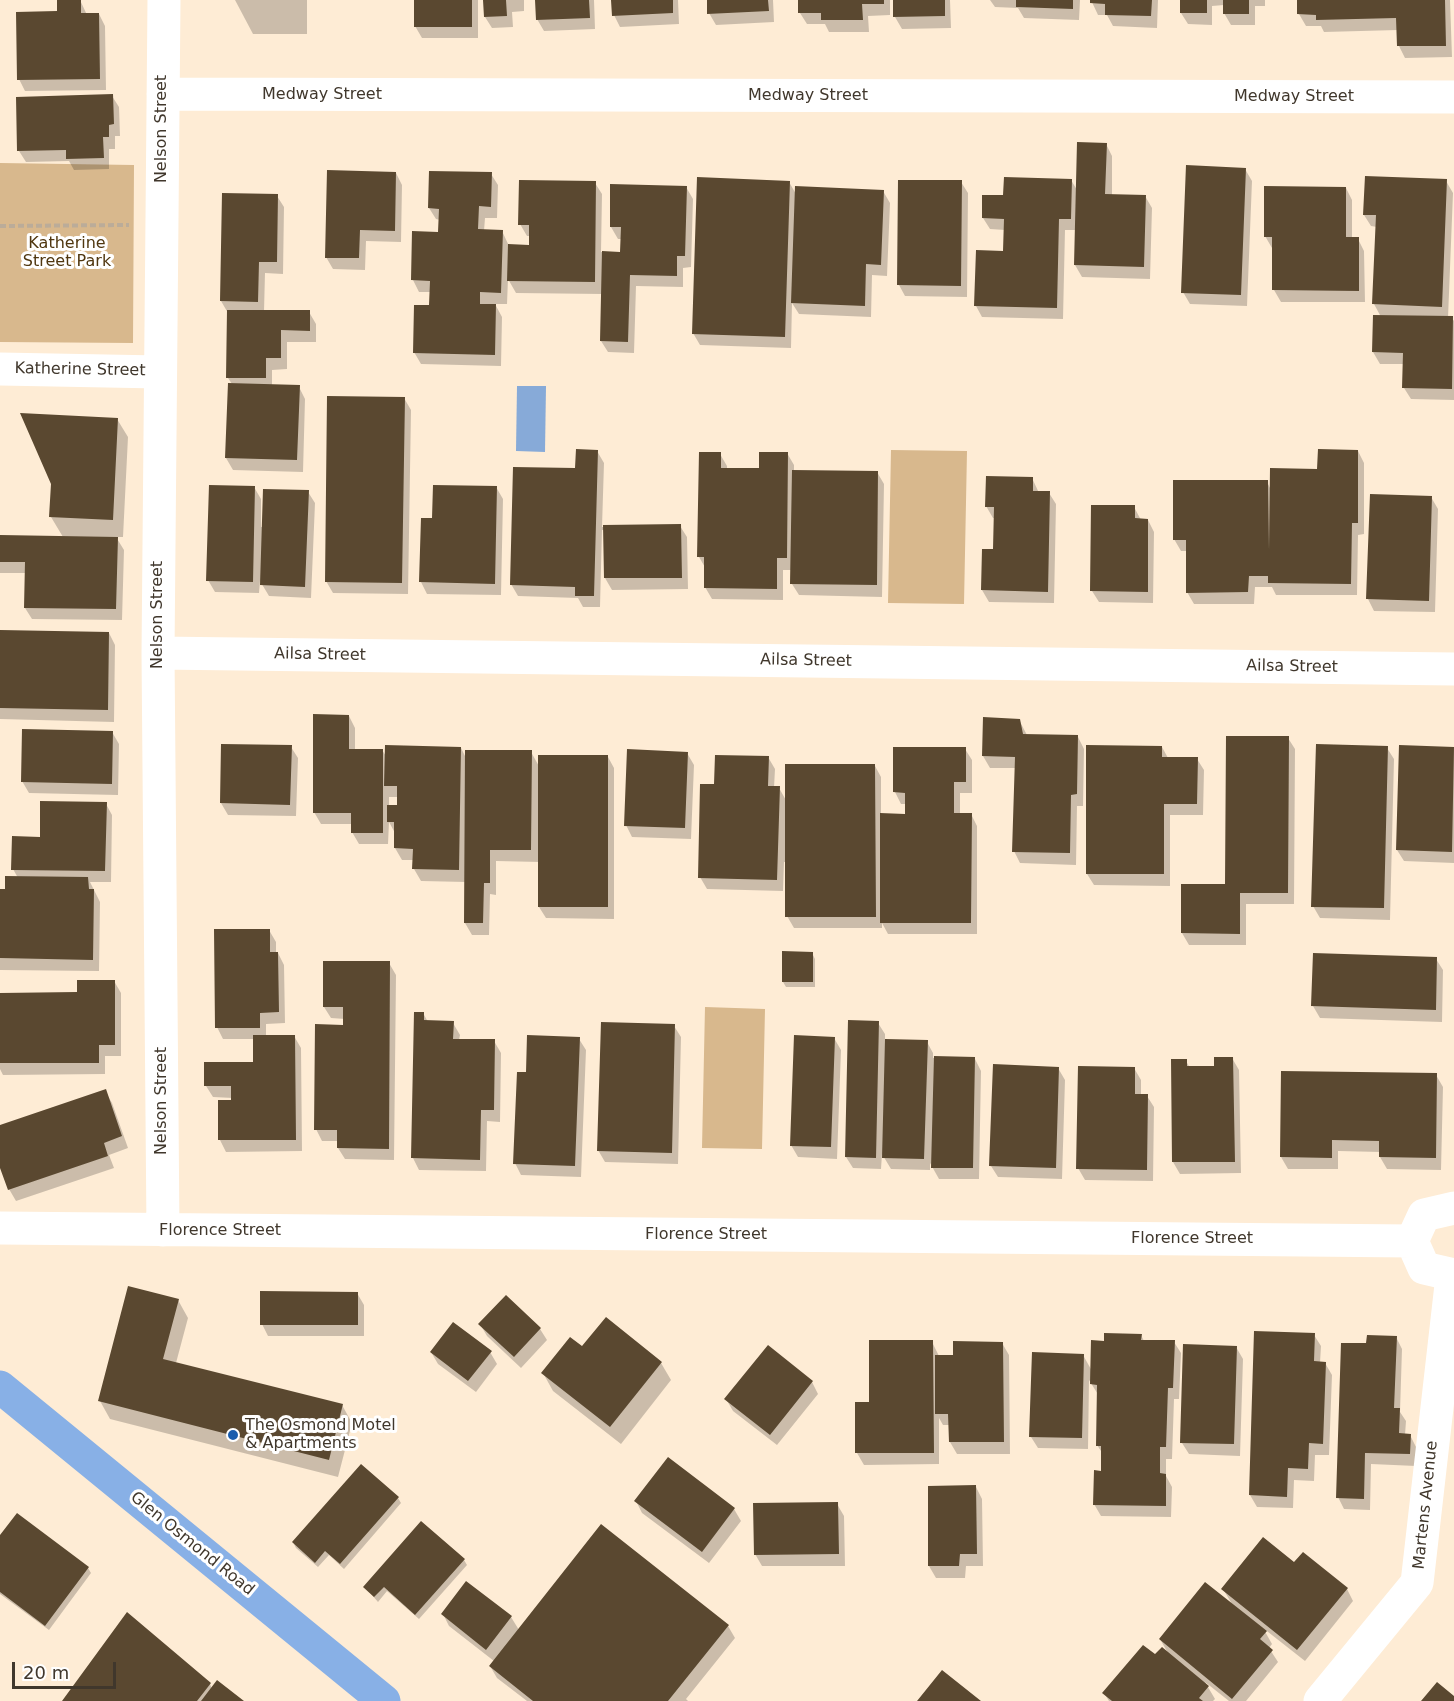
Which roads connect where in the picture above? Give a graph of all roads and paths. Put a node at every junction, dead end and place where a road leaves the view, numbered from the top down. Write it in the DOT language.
graph roads {
  1 [pos="164,0"];
  2 [pos="163,94"];
  3 [pos="1454,97"];
  4 [pos="139,225"];
  5 [pos="0,226"];
  6 [pos="0,369"];
  7 [pos="160,372"];
  8 [pos="158,653"];
  9 [pos="1454,669"];
  10 [pos="1454,1208"];
  11 [pos="0,1228"];
  12 [pos="163,1230"];
  13 [pos="1412,1240"];
  14 [pos="1453,1276"];
  15 [pos="0,1387"];
  16 [pos="384,1701"];
  17 [pos="1320,1701"];
  1 -- 2 [label="street, Nelson Street"];
  2 -- 3 [label="street, Medway Street"];
  2 -- 7 [label="street, Nelson Street"];
  4 -- 5 [label="path"];
  6 -- 7 [label="street, Katherine Street"];
  7 -- 8 [label="street, Nelson Street"];
  8 -- 9 [label="street, Ailsa Street"];
  8 -- 12 [label="street, Nelson Street"];
  10 -- 13 [label="street"];
  11 -- 12 [label="street, Florence Street"];
  12 -- 13 [label="street, Florence Street"];
  13 -- 14 [label="street"];
  14 -- 17 [label="street, Martens Avenue"];
  15 -- 16 [label="highway, Glen Osmond Road"];
}
